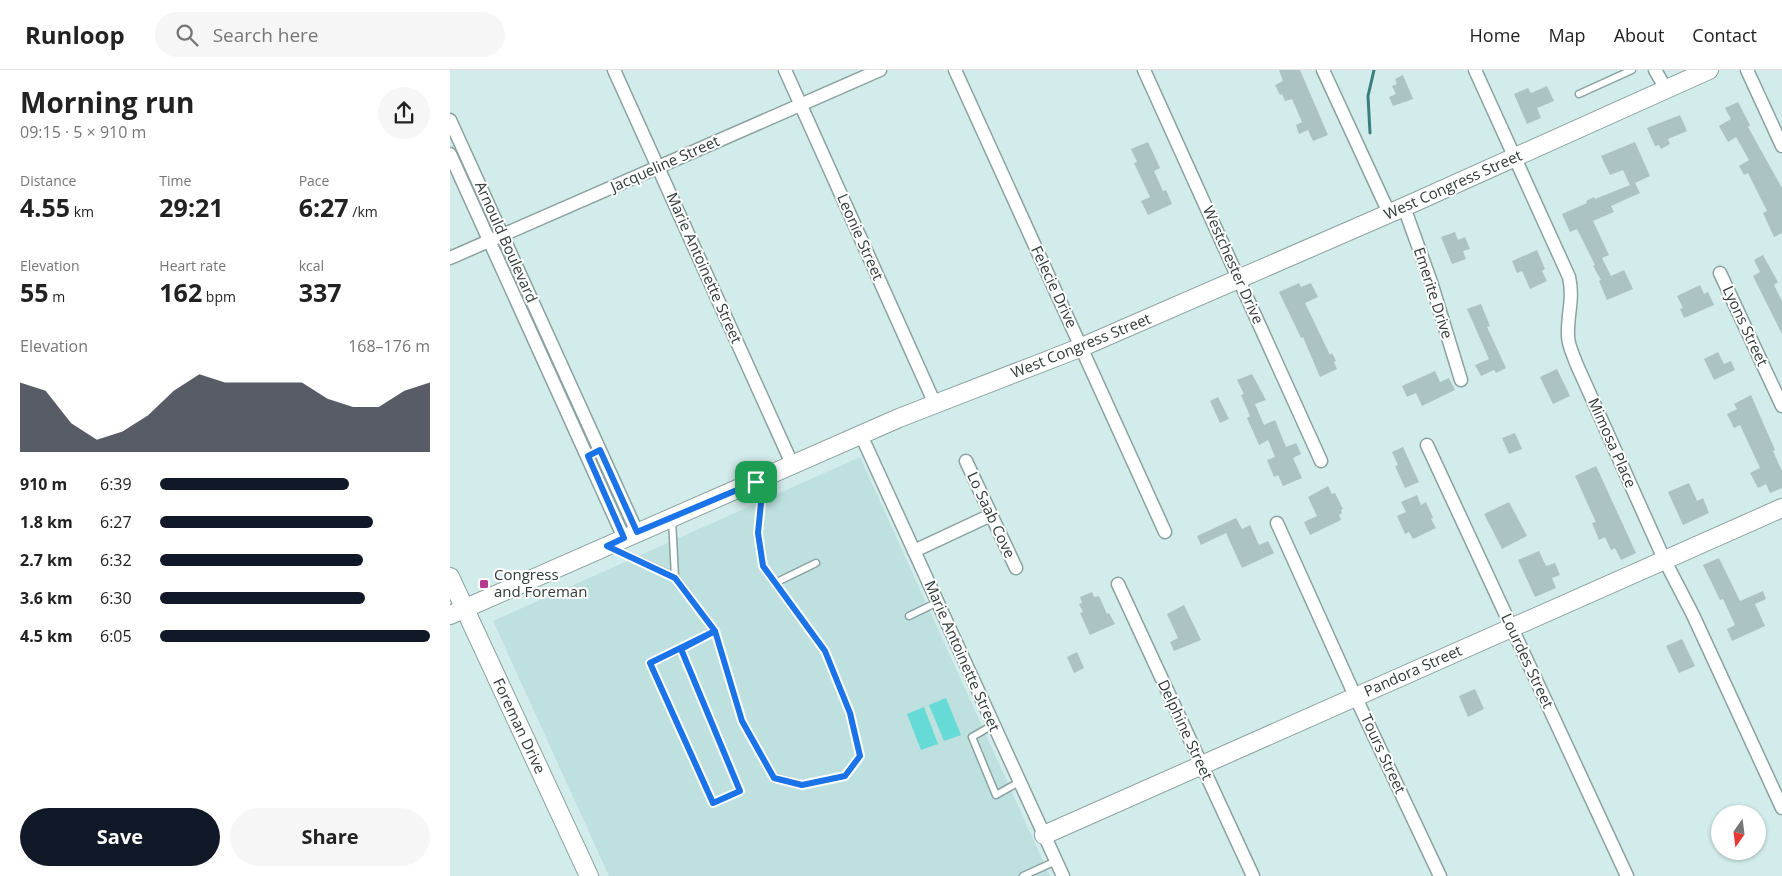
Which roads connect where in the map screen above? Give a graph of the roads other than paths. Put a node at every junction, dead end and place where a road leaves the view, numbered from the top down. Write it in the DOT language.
graph roads {
  1 [pos="614,70"];
  2 [pos="785,70"];
  3 [pos="880,70"];
  4 [pos="955,70"];
  5 [pos="1144,70"];
  6 [pos="1324,70"];
  7 [pos="1475,70"];
  8 [pos="1632,70"];
  9 [pos="1655,70"];
  10 [pos="1709,70"];
  11 [pos="1747,70"];
  12 [pos="1666,89"];
  13 [pos="1580,94"];
  14 [pos="801,104"];
  15 [pos="450,120"];
  16 [pos="455,145"];
  17 [pos="1782,146"];
  18 [pos="450,154"];
  19 [pos="1516,157"];
  20 [pos="658,167"];
  21 [pos="1396,210"];
  22 [pos="502,236"];
  23 [pos="490,241"];
  24 [pos="450,258"];
  25 [pos="1720,273"];
  26 [pos="1239,278"];
  27 [pos="551,342"];
  28 [pos="538,348"];
  29 [pos="1082,348"];
  30 [pos="1461,380"];
  31 [pos="935,404"];
  32 [pos="1782,406"];
  33 [pos="585,418"];
  34 [pos="573,424"];
  35 [pos="861,435"];
  36 [pos="1427,445"];
  37 [pos="600,450"];
  38 [pos="588,456"];
  39 [pos="966,461"];
  40 [pos="1321,461"];
  41 [pos="793,466"];
  42 [pos="756,482"];
  43 [pos="1782,508"];
  44 [pos="991,515"];
  45 [pos="672,517"];
  46 [pos="1277,523"];
  47 [pos="1165,532"];
  48 [pos="630,535"];
  49 [pos="607,546"];
  50 [pos="914,550"];
  51 [pos="1664,559"];
  52 [pos="816,563"];
  53 [pos="1016,568"];
  54 [pos="450,577"];
  55 [pos="675,578"];
  56 [pos="775,583"];
  57 [pos="1118,584"];
  58 [pos="938,602"];
  59 [pos="457,611"];
  60 [pos="909,616"];
  61 [pos="1511,628"];
  62 [pos="715,631"];
  63 [pos="681,649"];
  64 [pos="1355,696"];
  65 [pos="994,725"];
  66 [pos="1201,765"];
  67 [pos="1019,782"];
  68 [pos="1782,808"];
  69 [pos="1044,835"];
  70 [pos="1056,861"];
  71 [pos="589,876"];
  72 [pos="1023,876"];
  73 [pos="1063,876"];
  74 [pos="1253,876"];
  75 [pos="1440,876"];
  76 [pos="1627,876"];
  1 -- 20 [label="street, Marie Antoinette Street"];
  2 -- 14 [label="street, Leonie Street"];
  3 -- 14 [label="street, Jacqueline Street"];
  4 -- 29 [label="street, Felecie Drive"];
  5 -- 26 [label="street, Westchester Drive"];
  6 -- 21 [label="street, Emerite Drive"];
  7 -- 19 [label="street, Mimosa Place"];
  8 -- 13 [label="lane"];
  9 -- 12 [label="street"];
  10 -- 12 [label="main road, West Congress Street"];
  11 -- 17 [label="street"];
  12 -- 19 [label="main road, West Congress Street"];
  14 -- 20 [label="street, Jacqueline Street"];
  14 -- 31 [label="street, Leonie Street"];
  15 -- 16 [label="street, Arnould Boulevard"];
  16 -- 22 [label="street, Arnould Boulevard"];
  18 -- 23 [label="street, Arnould Boulevard"];
  19 -- 21 [label="main road, West Congress Street"];
  19 -- 51 [label="street, Mimosa Place"];
  20 -- 22 [label="street, Jacqueline Street"];
  20 -- 41 [label="street, Marie Antoinette Street"];
  21 -- 26 [label="main road, West Congress Street"];
  21 -- 30 [label="street, Emerite Drive"];
  22 -- 23 [label="street, Jacqueline Street"];
  22 -- 27 [label="street, Arnould Boulevard"];
  23 -- 24 [label="street, Jacqueline Street"];
  23 -- 28 [label="street, Arnould Boulevard"];
  25 -- 32 [label="street, Lyons Street"];
  26 -- 29 [label="main road, West Congress Street"];
  26 -- 40 [label="street, Westchester Drive"];
  27 -- 28 [label="street"];
  27 -- 33 [label="street, Arnould Boulevard"];
  28 -- 34 [label="street, Arnould Boulevard"];
  29 -- 31 [label="main road, West Congress Street"];
  29 -- 47 [label="street, Felecie Drive"];
  31 -- 35 [label="main road, West Congress Street"];
  33 -- 34 [label="street"];
  33 -- 37 [label="street, Arnould Boulevard"];
  34 -- 38 [label="street, Arnould Boulevard"];
  35 -- 41 [label="main road, West Congress Street"];
  35 -- 50 [label="street, Marie Antoinette Street"];
  36 -- 61 [label="street, Lourdes Street"];
  37 -- 38 [label="street"];
  37 -- 48 [label="street, Arnould Boulevard"];
  38 -- 48 [label="street, Arnould Boulevard"];
  39 -- 44 [label="street, Lo Saab Cove"];
  41 -- 42 [label="main road, West Congress Street"];
  42 -- 45 [label="main road, West Congress Street"];
  42 -- 56 [label="lane"];
  43 -- 51 [label="main road, Pandora Street"];
  44 -- 50 [label="street"];
  44 -- 53 [label="street, Lo Saab Cove"];
  45 -- 48 [label="main road, West Congress Street"];
  45 -- 55 [label="lane"];
  46 -- 64 [label="street, Tours Street"];
  48 -- 49 [label="main road, West Congress Street"];
  49 -- 55 [label="lane"];
  49 -- 59 [label="main road, West Congress Street"];
  50 -- 58 [label="street, Marie Antoinette Street"];
  51 -- 61 [label="main road, Pandora Street"];
  51 -- 68 [label="street, Mimosa Place"];
  52 -- 56 [label="lane"];
  54 -- 59 [label="main road, Foreman Drive"];
  55 -- 62 [label="lane"];
  56 -- 62 [label="lane"];
  57 -- 66 [label="street, Delphine Street"];
  58 -- 60 [label="lane"];
  58 -- 65 [label="street, Marie Antoinette Street"];
  59 -- 71 [label="main road, Foreman Drive"];
  61 -- 64 [label="main road, Pandora Street"];
  61 -- 76 [label="street, Lourdes Street"];
  62 -- 63 [label="lane"];
  63 -- 63 [label="lane"];
  64 -- 66 [label="main road, Pandora Street"];
  64 -- 75 [label="street, Tours Street"];
  65 -- 67 [label="street, Marie Antoinette Street"];
  65 -- 67 [label="lane"];
  66 -- 69 [label="main road, Pandora Street"];
  66 -- 74 [label="street, Delphine Street"];
  67 -- 69 [label="street, Marie Antoinette Street"];
  69 -- 70 [label="street, Marie Antoinette Street"];
  70 -- 72 [label="lane"];
  70 -- 73 [label="street, Marie Antoinette Street"];
}
